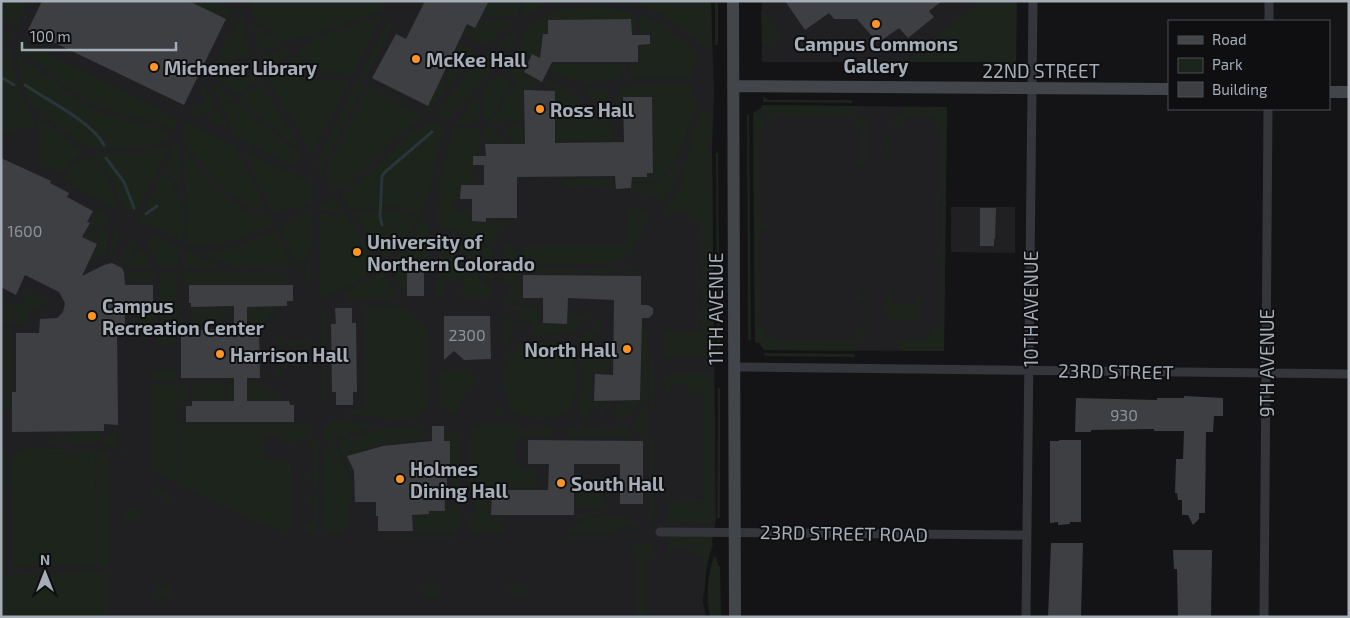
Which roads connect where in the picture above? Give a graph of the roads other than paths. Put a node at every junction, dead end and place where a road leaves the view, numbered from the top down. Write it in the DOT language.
graph roads {
  1 [pos="733,1"];
  2 [pos="1033,1"];
  3 [pos="1269,1"];
  4 [pos="1269,20"];
  5 [pos="733,86"];
  6 [pos="1032,88"];
  7 [pos="1168,89"];
  8 [pos="1330,92"];
  9 [pos="1349,92"];
  10 [pos="1268,110"];
  11 [pos="734,367"];
  12 [pos="1029,371"];
  13 [pos="1266,373"];
  14 [pos="1349,374"];
  15 [pos="660,532"];
  16 [pos="735,532"];
  17 [pos="1027,535"];
  18 [pos="736,617"];
  19 [pos="1026,617"];
  20 [pos="1264,617"];
  1 -- 5 [label="main road, 11TH AVENUE"];
  2 -- 6 [label="street, 10TH AVENUE"];
  3 -- 4 [label="street"];
  5 -- 6 [label="main road, 22ND STREET"];
  5 -- 11 [label="main road, 11TH AVENUE"];
  6 -- 7 [label="main road, 22ND STREET"];
  6 -- 12 [label="street, 10TH AVENUE"];
  8 -- 9 [label="main road"];
  10 -- 13 [label="street, 9TH AVENUE"];
  11 -- 12 [label="street, 23RD STREET"];
  11 -- 16 [label="main road, 11TH AVENUE"];
  12 -- 13 [label="street, 23RD STREET"];
  12 -- 17 [label="street, 10TH AVENUE"];
  13 -- 14 [label="street, 23RD STREET"];
  13 -- 20 [label="street, 9TH AVENUE"];
  15 -- 16 [label="street, 23RD STREET ROAD"];
  16 -- 17 [label="street, 23RD STREET ROAD"];
  16 -- 18 [label="main road, 11TH AVENUE"];
  17 -- 19 [label="street, 10TH AVENUE"];
}
